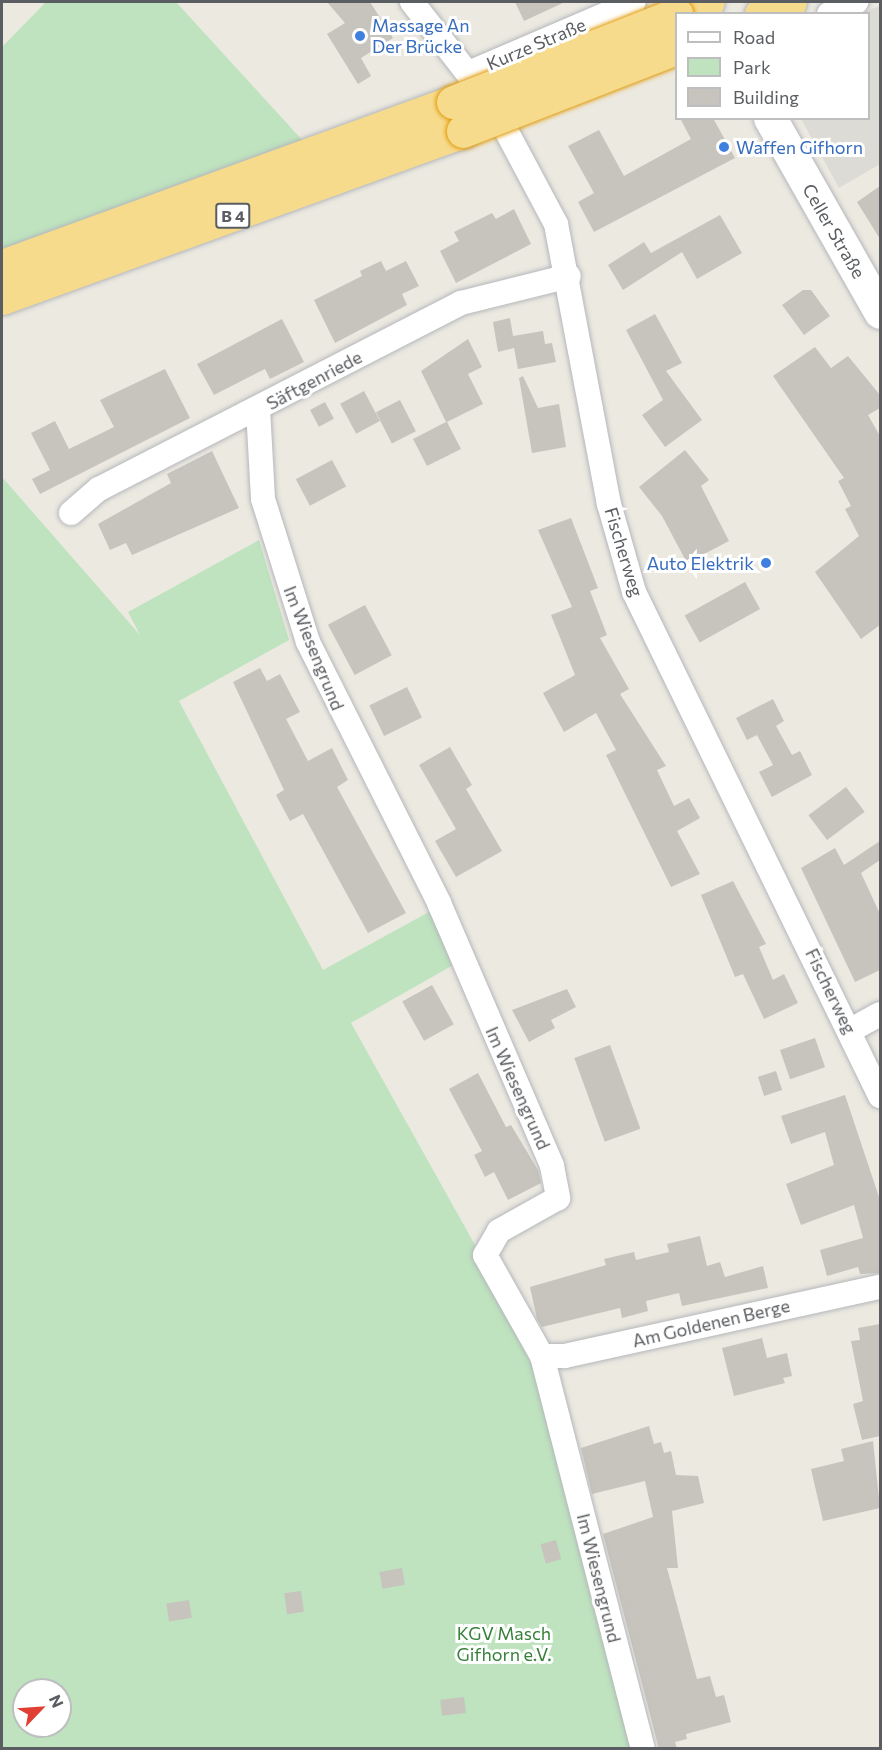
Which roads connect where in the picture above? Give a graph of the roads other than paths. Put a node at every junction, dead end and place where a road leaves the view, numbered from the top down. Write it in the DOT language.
graph roads {
  1 [pos="412,2"];
  2 [pos="634,2"];
  3 [pos="709,2"];
  4 [pos="790,2"];
  5 [pos="856,2"];
  6 [pos="682,12"];
  7 [pos="766,12"];
  8 [pos="834,12"];
  9 [pos="675,15"];
  10 [pos="675,48"];
  11 [pos="471,72"];
  12 [pos="458,116"];
  13 [pos="771,120"];
  14 [pos="2,266"];
  15 [pos="569,276"];
  16 [pos="2,298"];
  17 [pos="880,312"];
  18 [pos="258,409"];
  19 [pos="71,513"];
  20 [pos="880,1014"];
  21 [pos="851,1030"];
  22 [pos="880,1096"];
  23 [pos="880,1287"];
  24 [pos="542,1356"];
  25 [pos="643,1749"];
  1 -- 11 [label="street, Fischerweg"];
  2 -- 11 [label="street, Kurze Straße"];
  3 -- 6 [label="highway, B 4"];
  4 -- 7 [label="highway"];
  5 -- 8 [label="street"];
  9 -- 12 [label="highway, B 4, bridge"];
  10 -- 12 [label="highway, B 4, bridge"];
  11 -- 15 [label="street, Fischerweg"];
  12 -- 14 [label="highway, B 4"];
  12 -- 16 [label="highway, B 4"];
  13 -- 17 [label="street, Celler Straße"];
  15 -- 18 [label="street, Säftgenriede"];
  15 -- 21 [label="street, Fischerweg"];
  18 -- 19 [label="street, Säftgenriede"];
  18 -- 24 [label="street, Im Wiesengrund"];
  20 -- 21 [label="street"];
  21 -- 22 [label="street, Fischerweg"];
  23 -- 24 [label="street, Am Goldenen Berge"];
  24 -- 25 [label="street, Im Wiesengrund"];
}
